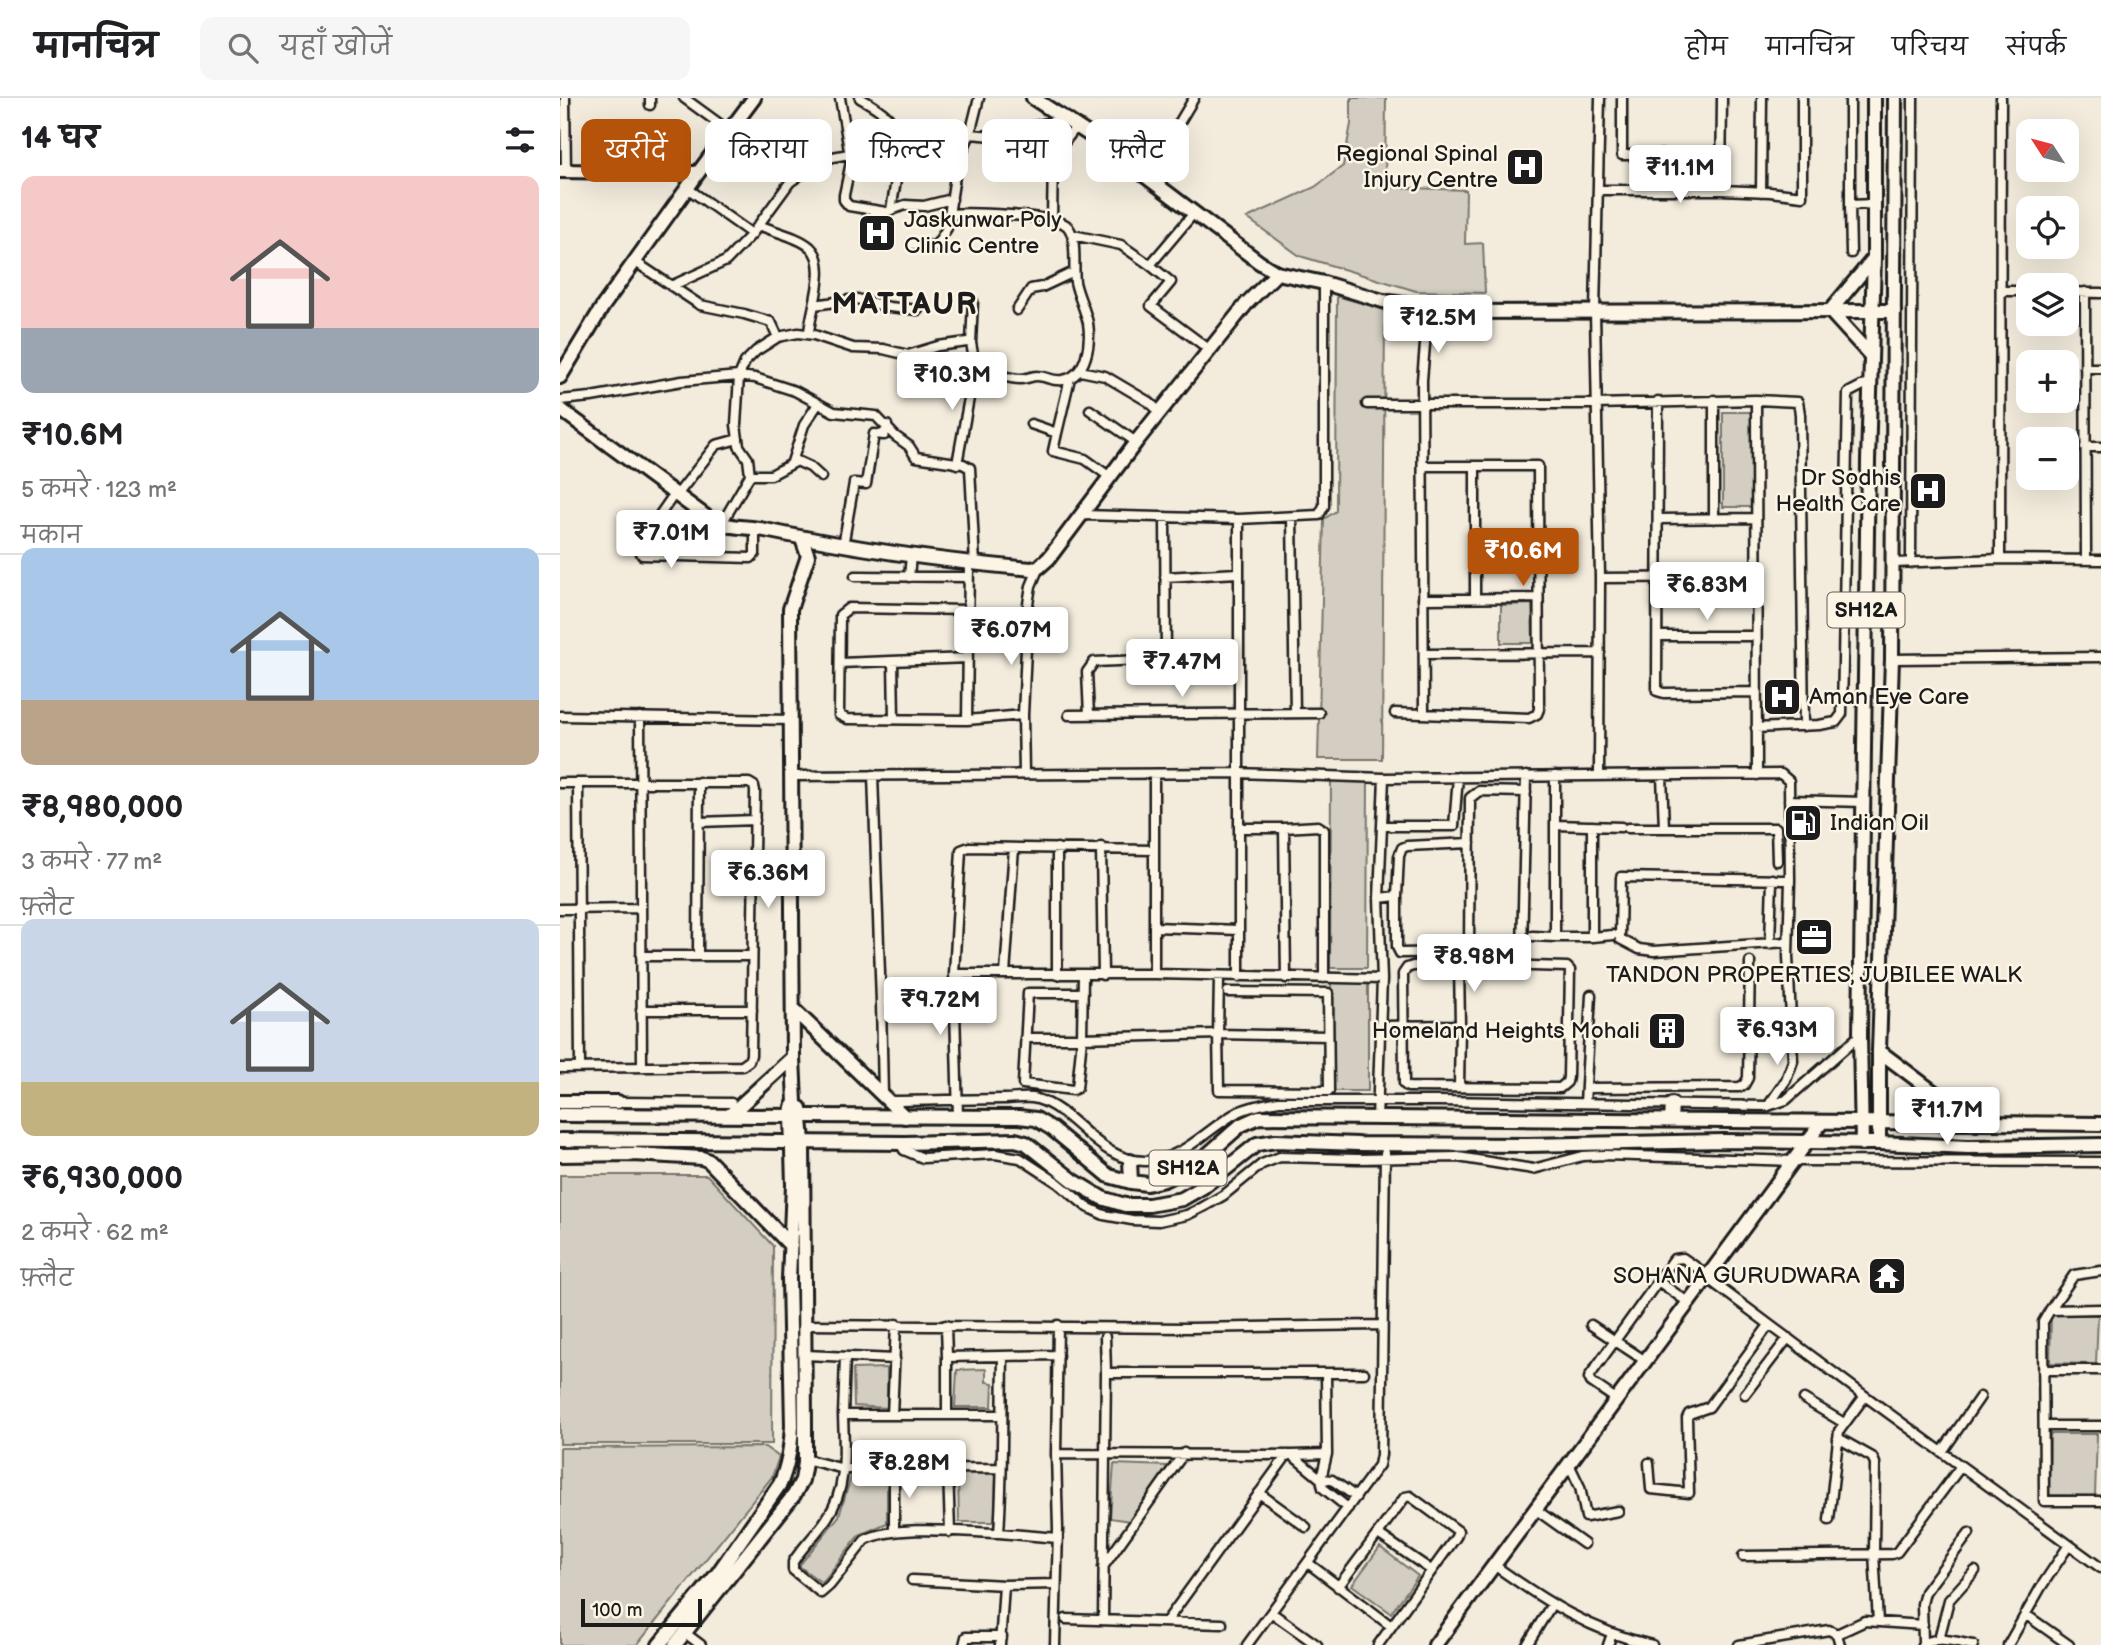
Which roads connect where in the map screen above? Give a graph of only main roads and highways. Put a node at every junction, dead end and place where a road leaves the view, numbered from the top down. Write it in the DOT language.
graph roads {
  1 [pos="754,98"];
  2 [pos="1033,98"];
  3 [pos="1874,98"];
  4 [pos="1895,98"];
  5 [pos="563,171"];
  6 [pos="698,173"];
  7 [pos="1874,258"];
  8 [pos="1277,273"];
  9 [pos="1830,311"];
  10 [pos="1873,312"];
  11 [pos="1894,312"];
  12 [pos="1871,356"];
  13 [pos="560,377"];
  14 [pos="560,409"];
  15 [pos="802,539"];
  16 [pos="793,1009"];
  17 [pos="1879,1051"];
  18 [pos="793,1057"];
  19 [pos="560,1102"];
  20 [pos="1672,1104"];
  21 [pos="1768,1107"];
  22 [pos="618,1108"];
  23 [pos="731,1109"];
  24 [pos="796,1112"];
  25 [pos="560,1115"];
  26 [pos="905,1117"];
  27 [pos="1671,1121"];
  28 [pos="1861,1121"];
  29 [pos="1878,1121"];
  30 [pos="1769,1122"];
  31 [pos="1822,1122"];
  32 [pos="1976,1124"];
  33 [pos="2101,1124"];
  34 [pos="1241,1125"];
  35 [pos="620,1139"];
  36 [pos="560,1140"];
  37 [pos="798,1140"];
  38 [pos="965,1142"];
  39 [pos="1807,1142"];
  40 [pos="1879,1143"];
  41 [pos="1257,1144"];
  42 [pos="1862,1144"];
  43 [pos="2101,1145"];
  44 [pos="560,1155"];
  45 [pos="620,1155"];
  46 [pos="966,1156"];
  47 [pos="1130,1161"];
  48 [pos="1131,1182"];
  49 [pos="791,1246"];
  50 [pos="659,1645"];
  51 [pos="675,1645"];
  52 [pos="1435,1645"];
  1 -- 6 [label="main road"];
  2 -- 8 [label="main road"];
  3 -- 7 [label="main road, SH12A"];
  4 -- 11 [label="main road, SH12A"];
  5 -- 6 [label="main road"];
  6 -- 13 [label="main road"];
  7 -- 9 [label="main road"];
  7 -- 10 [label="main road, SH12A"];
  8 -- 9 [label="main road"];
  8 -- 15 [label="main road"];
  9 -- 10 [label="main road"];
  9 -- 12 [label="main road"];
  10 -- 11 [label="main road"];
  10 -- 12 [label="main road, SH12A"];
  11 -- 17 [label="main road, SH12A"];
  12 -- 28 [label="main road, SH12A"];
  14 -- 15 [label="main road"];
  15 -- 16 [label="main road"];
  16 -- 18 [label="main road"];
  16 -- 26 [label="main road"];
  17 -- 29 [label="main road, SH12A"];
  17 -- 32 [label="main road"];
  18 -- 23 [label="main road"];
  18 -- 24 [label="main road"];
  19 -- 22 [label="main road"];
  20 -- 27 [label="main road"];
  21 -- 30 [label="main road"];
  22 -- 23 [label="main road, SH12A"];
  22 -- 25 [label="main road, SH12A"];
  23 -- 24 [label="main road, SH12A"];
  24 -- 26 [label="main road, SH12A"];
  24 -- 37 [label="main road"];
  26 -- 48 [label="main road, SH12A"];
  27 -- 30 [label="main road, SH12A"];
  27 -- 34 [label="main road, SH12A"];
  28 -- 29 [label="main road, SH12A"];
  28 -- 31 [label="main road, SH12A"];
  28 -- 42 [label="main road, SH12A"];
  29 -- 32 [label="main road"];
  29 -- 40 [label="main road, SH12A"];
  30 -- 31 [label="main road, SH12A"];
  31 -- 39 [label="main road"];
  32 -- 33 [label="main road"];
  34 -- 41 [label="main road"];
  34 -- 48 [label="main road, SH12A"];
  35 -- 36 [label="main road, SH12A"];
  35 -- 37 [label="main road, SH12A"];
  35 -- 45 [label="main road"];
  37 -- 38 [label="main road, SH12A"];
  37 -- 49 [label="main road"];
  37 -- 51 [label="main road"];
  38 -- 41 [label="main road, SH12A"];
  38 -- 46 [label="main road"];
  39 -- 41 [label="main road, SH12A"];
  39 -- 42 [label="main road, SH12A"];
  39 -- 52 [label="main road"];
  40 -- 42 [label="main road, SH12A"];
  40 -- 43 [label="main road"];
  44 -- 45 [label="main road"];
  45 -- 49 [label="main road"];
  47 -- 48 [label="main road"];
  49 -- 50 [label="main road"];
}
